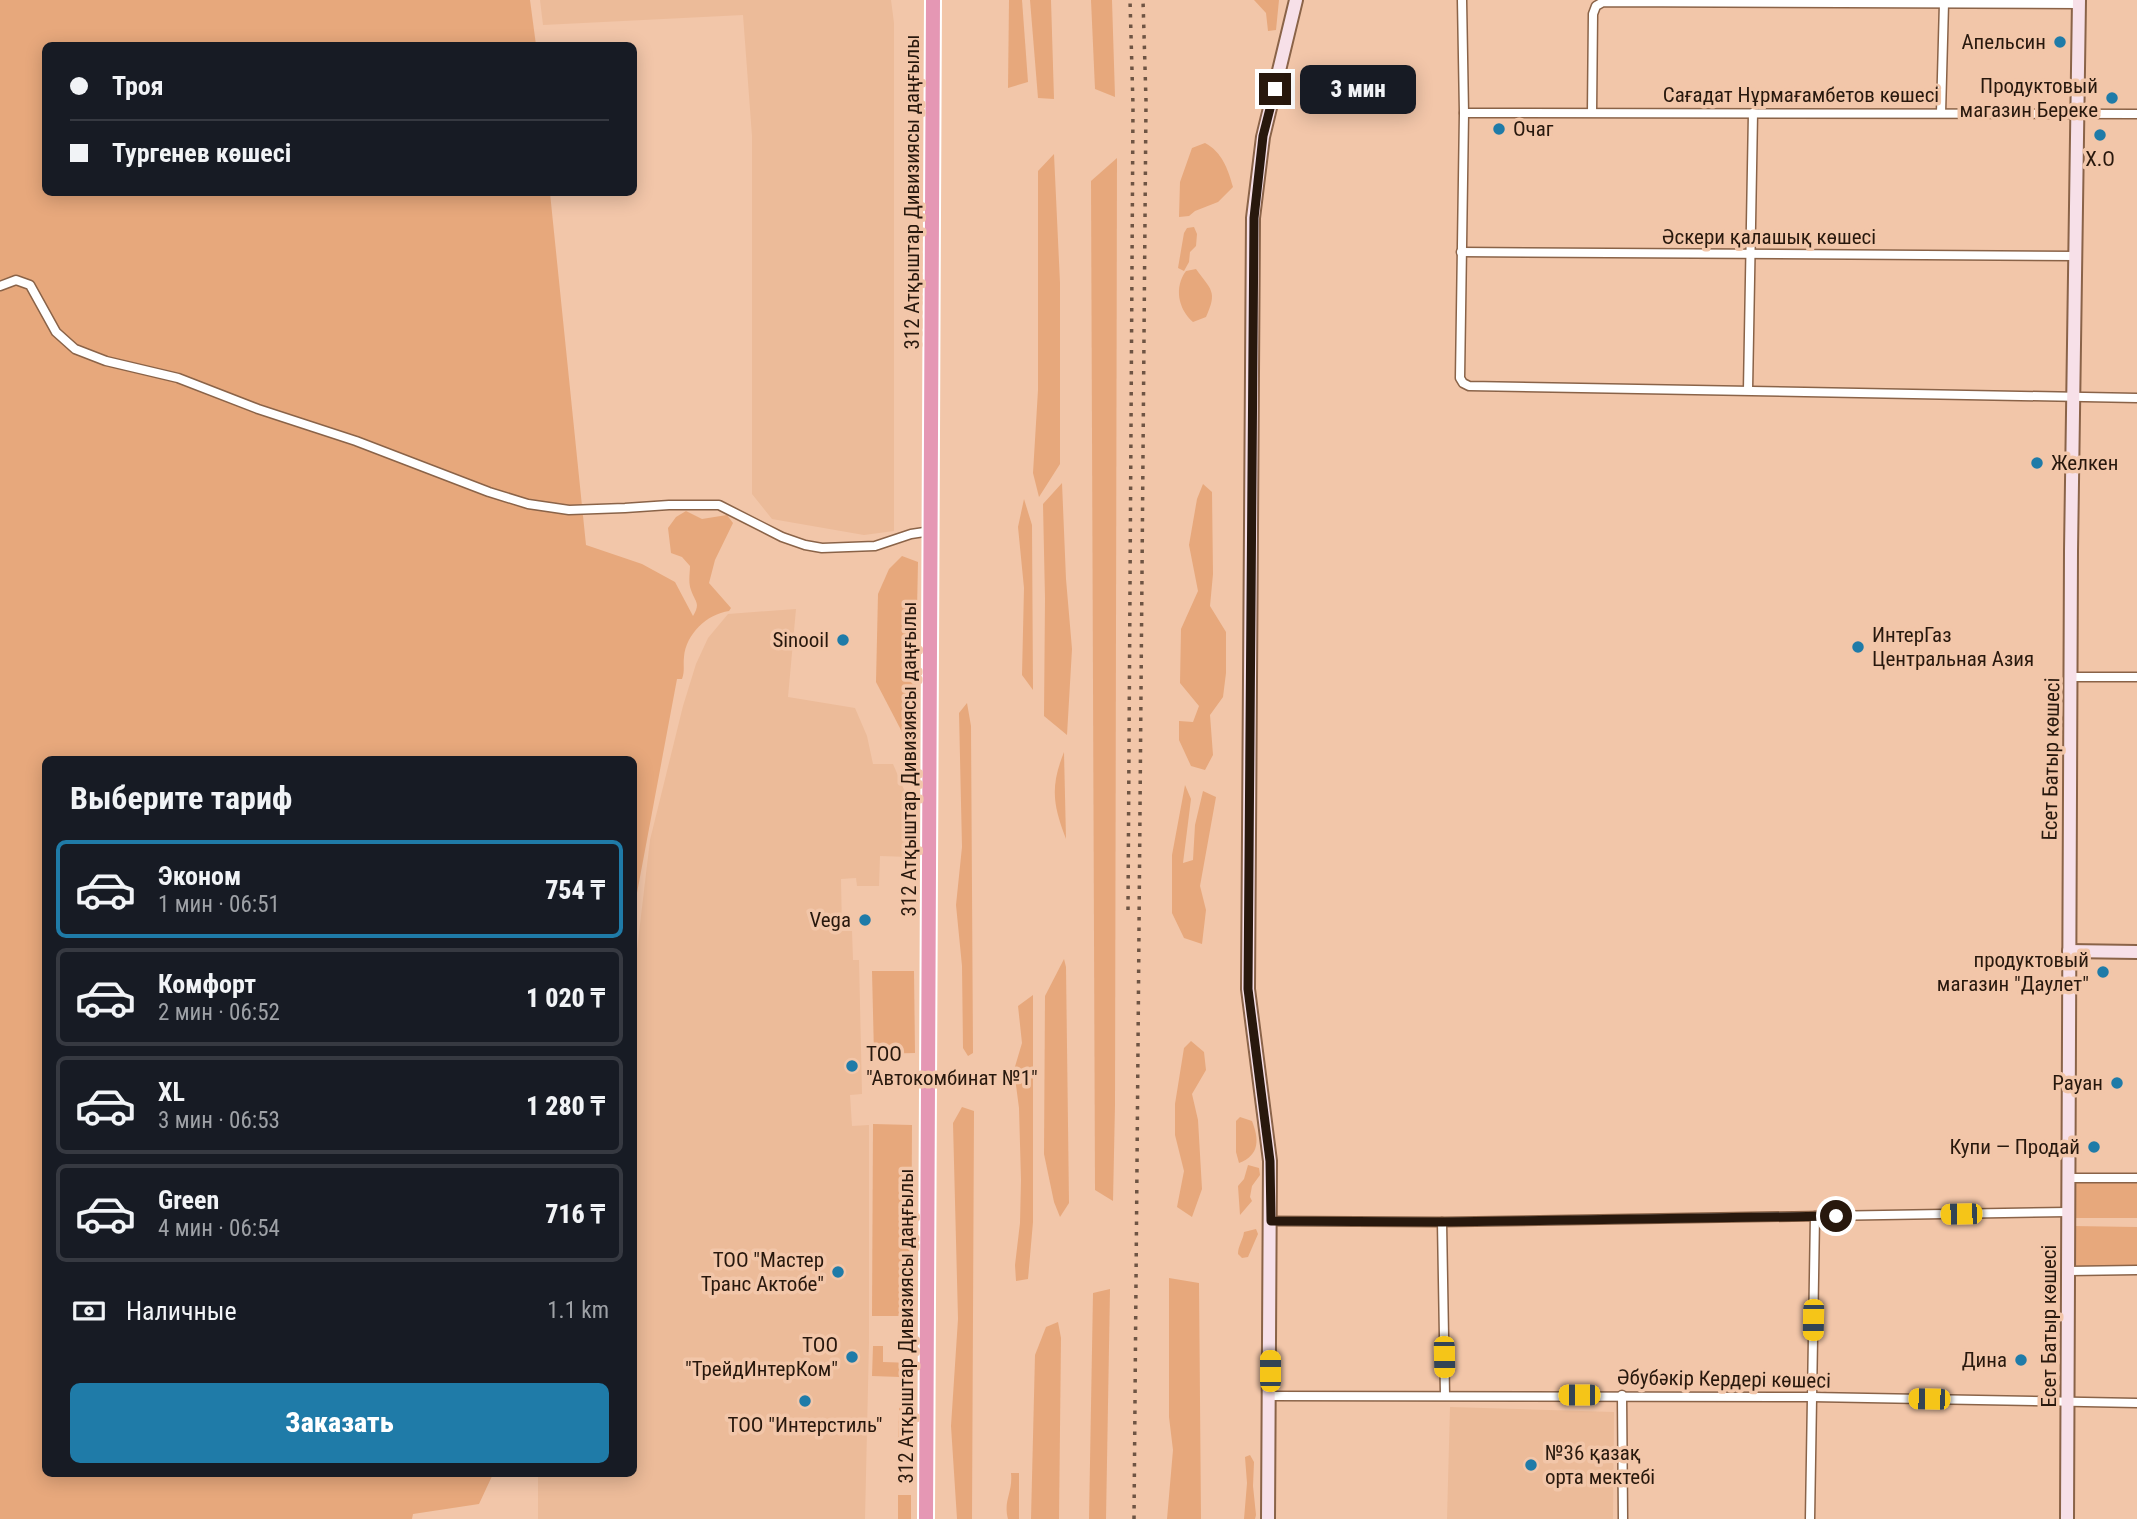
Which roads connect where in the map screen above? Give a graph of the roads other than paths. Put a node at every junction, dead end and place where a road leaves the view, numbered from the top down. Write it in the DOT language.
graph roads {
  1 [pos="933,0"];
  2 [pos="1296,0"];
  3 [pos="1462,0"];
  4 [pos="2079,2"];
  5 [pos="1944,4"];
  6 [pos="1592,112"];
  7 [pos="1464,113"];
  8 [pos="1753,113"];
  9 [pos="1941,113"];
  10 [pos="2078,113"];
  11 [pos="2137,114"];
  12 [pos="1461,252"];
  13 [pos="1752,255"];
  14 [pos="2076,256"];
  15 [pos="0,286"];
  16 [pos="1748,390"];
  17 [pos="2075,397"];
  18 [pos="2137,398"];
  19 [pos="931,531"];
  20 [pos="2071,677"];
  21 [pos="2137,677"];
  22 [pos="2069,951"];
  23 [pos="2137,952"];
  24 [pos="2068,1178"];
  25 [pos="2137,1178"];
  26 [pos="2068,1212"];
  27 [pos="1815,1216"];
  28 [pos="1271,1221"];
  29 [pos="1442,1222"];
  30 [pos="2137,1270"];
  31 [pos="2069,1271"];
  32 [pos="1445,1395"];
  33 [pos="1622,1395"];
  34 [pos="1270,1396"];
  35 [pos="1812,1397"];
  36 [pos="2069,1402"];
  37 [pos="2137,1404"];
  38 [pos="926,1519"];
  39 [pos="1268,1519"];
  40 [pos="1623,1519"];
  41 [pos="1810,1519"];
  42 [pos="2067,1519"];
  1 -- 19 [label="highway, 312 Атқыштар Дивизиясы даңғылы"];
  2 -- 28 [label="street"];
  3 -- 7 [label="street"];
  4 -- 5 [label="street"];
  4 -- 10 [label="street, Есет Батыр көшесі"];
  5 -- 6 [label="street"];
  5 -- 9 [label="street"];
  6 -- 7 [label="street, Сағадат Нұрмағамбетов көшесі"];
  6 -- 8 [label="street, Сағадат Нұрмағамбетов көшесі"];
  7 -- 12 [label="street"];
  8 -- 9 [label="street, Сағадат Нұрмағамбетов көшесі"];
  8 -- 13 [label="street"];
  9 -- 10 [label="street, Сағадат Нұрмағамбетов көшесі"];
  10 -- 11 [label="street, Сағадат Нұрмағамбетов көшесі"];
  10 -- 14 [label="street, Есет Батыр көшесі"];
  12 -- 13 [label="street, Әскери қалашық көшесі"];
  12 -- 16 [label="street"];
  13 -- 14 [label="street, Әскери қалашық көшесі"];
  13 -- 16 [label="street"];
  14 -- 17 [label="street, Есет Батыр көшесі"];
  15 -- 19 [label="street"];
  16 -- 17 [label="street"];
  17 -- 18 [label="street"];
  17 -- 20 [label="street, Есет Батыр көшесі"];
  19 -- 38 [label="highway, 312 Атқыштар Дивизиясы даңғылы"];
  20 -- 21 [label="street"];
  20 -- 22 [label="street, Есет Батыр көшесі"];
  22 -- 23 [label="street"];
  22 -- 24 [label="street, Есет Батыр көшесі"];
  24 -- 25 [label="street"];
  24 -- 26 [label="street, Есет Батыр көшесі"];
  26 -- 27 [label="street"];
  26 -- 31 [label="street, Есет Батыр көшесі"];
  27 -- 29 [label="street"];
  27 -- 35 [label="street"];
  28 -- 29 [label="street"];
  28 -- 34 [label="street"];
  29 -- 32 [label="street"];
  30 -- 31 [label="street"];
  31 -- 36 [label="street, Есет Батыр көшесі"];
  32 -- 33 [label="street, Әбубәкір Кердері көшесі"];
  32 -- 34 [label="street, Әбубәкір Кердері көшесі"];
  33 -- 35 [label="street, Әбубәкір Кердері көшесі"];
  33 -- 40 [label="street"];
  34 -- 39 [label="street"];
  35 -- 36 [label="street, Әбубәкір Кердері көшесі"];
  35 -- 41 [label="street"];
  36 -- 37 [label="street, Әбубәкір Кердері көшесі"];
  36 -- 42 [label="street, Есет Батыр көшесі"];
}
